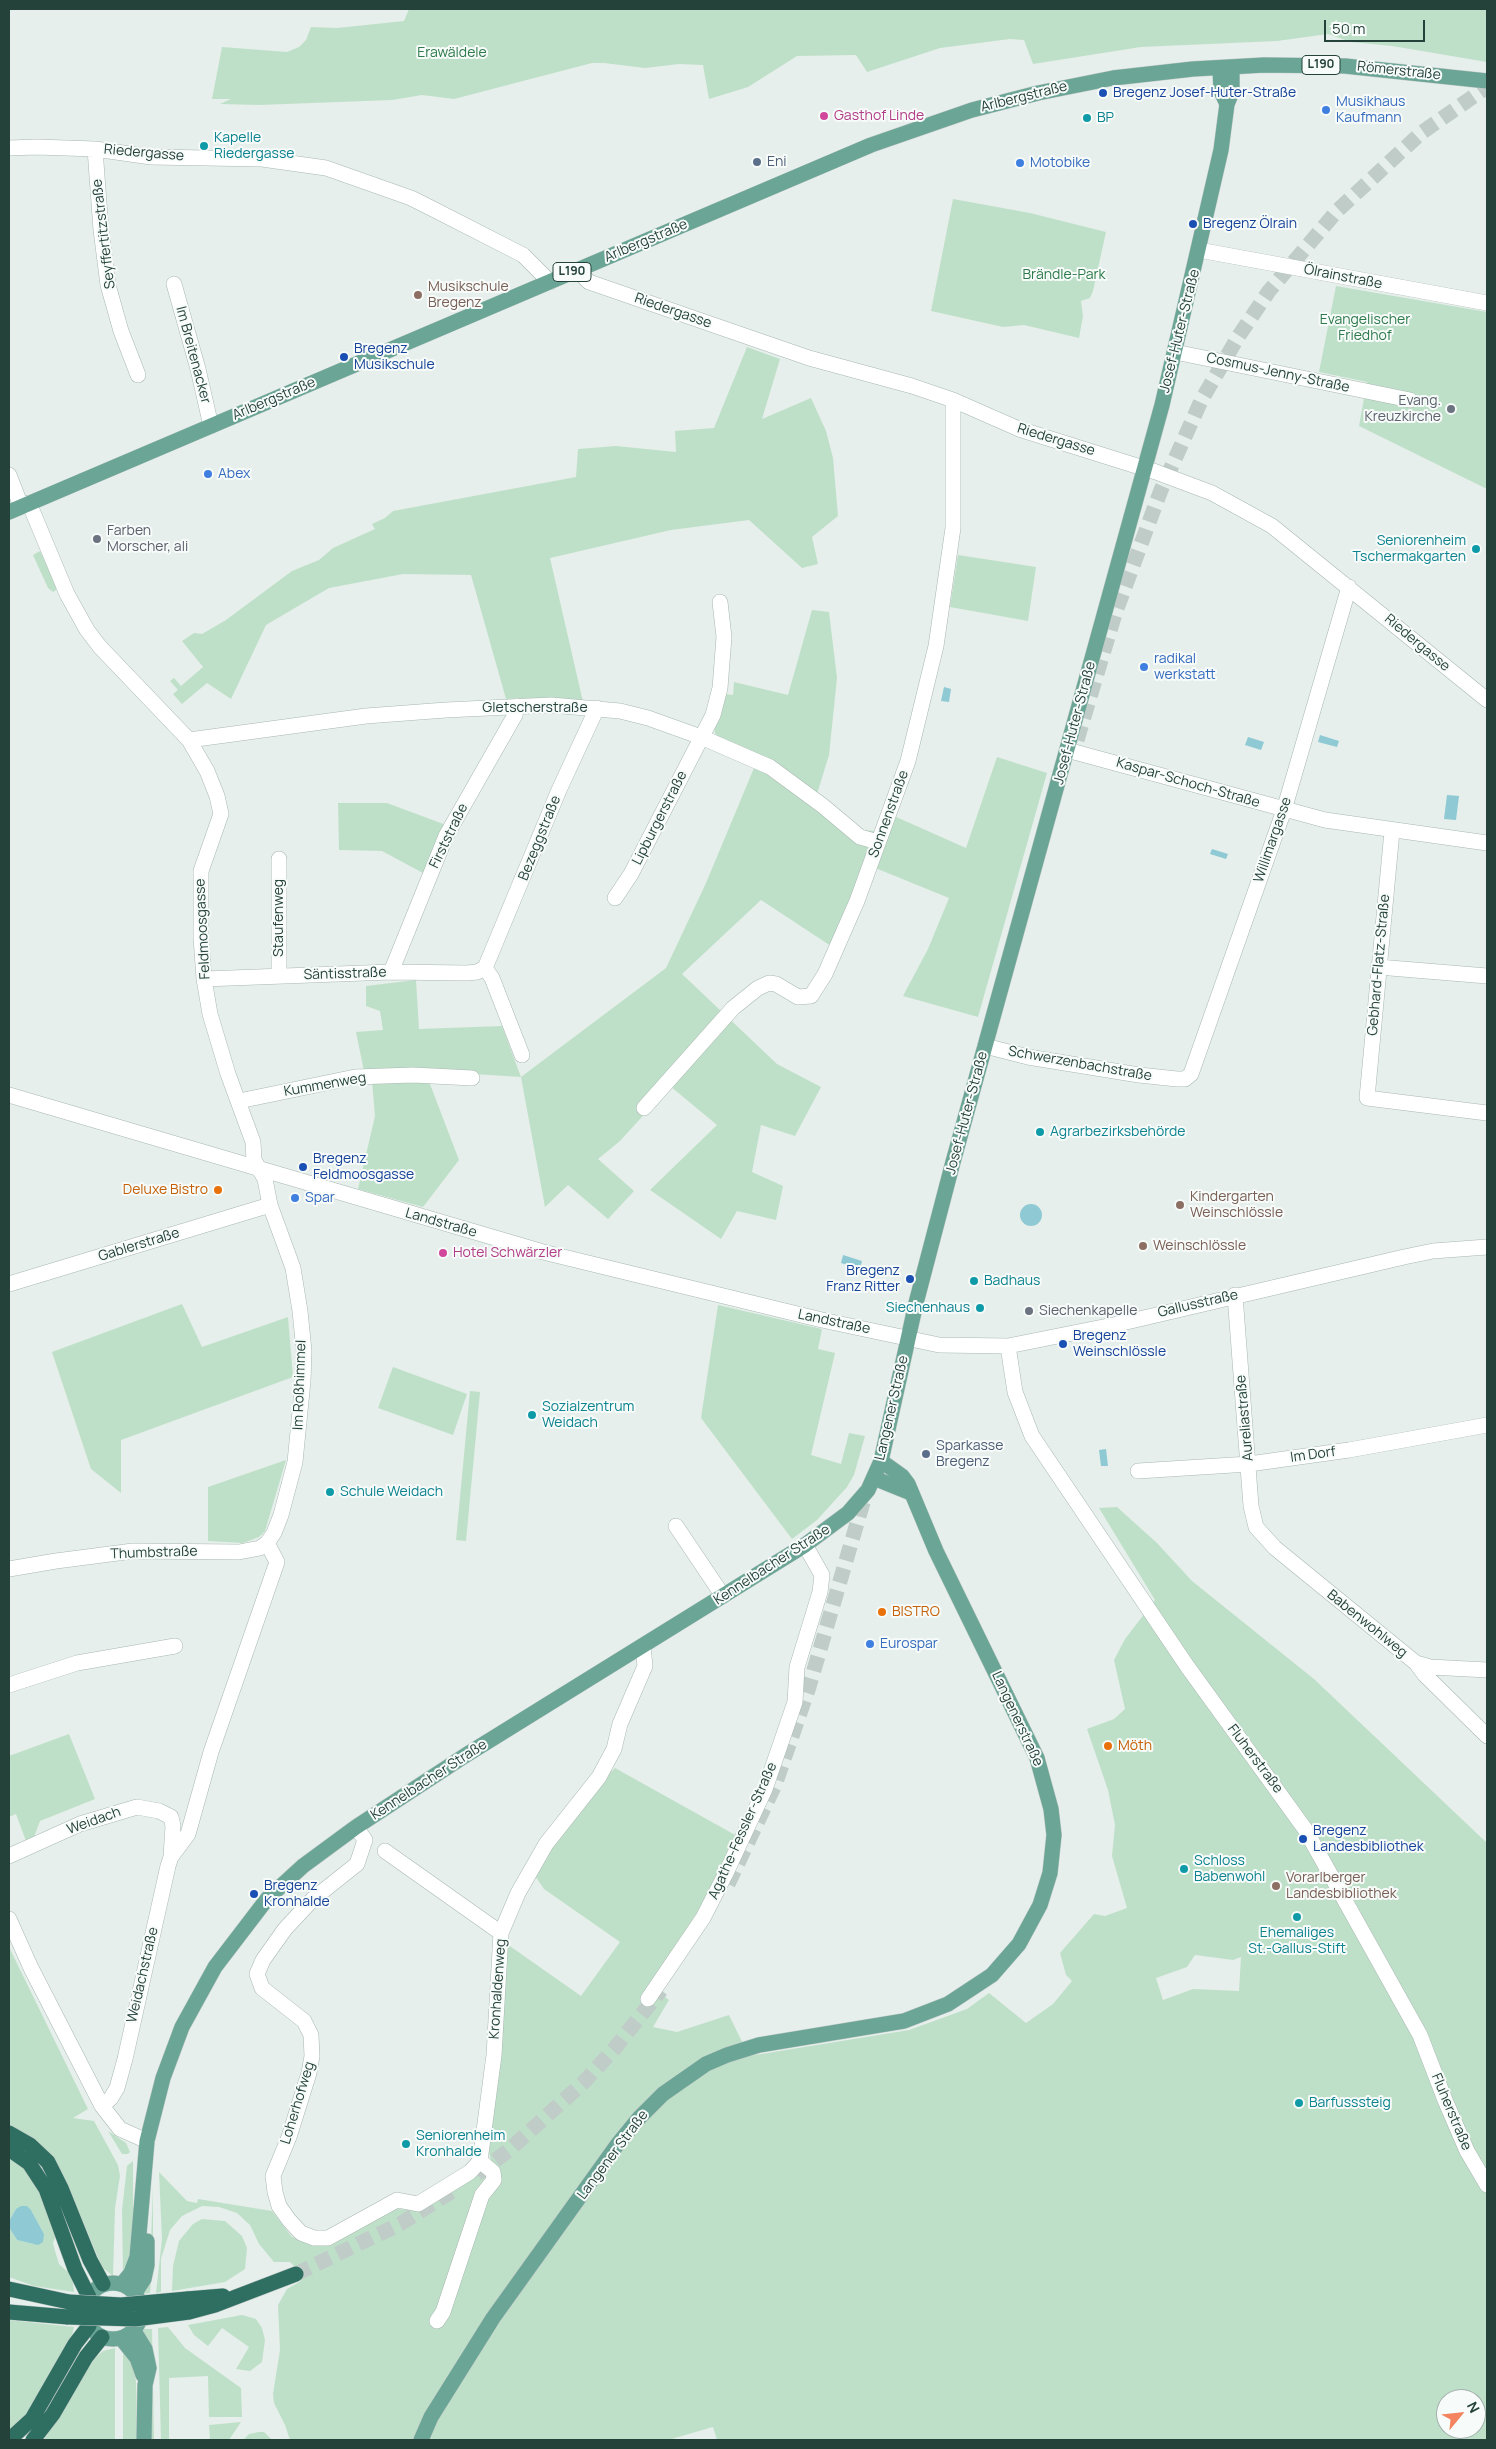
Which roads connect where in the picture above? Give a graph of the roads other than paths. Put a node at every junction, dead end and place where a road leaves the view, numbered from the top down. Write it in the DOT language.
graph roads {
  1 [pos="1226,68"];
  2 [pos="1487,81"];
  3 [pos="9,148"];
  4 [pos="95,149"];
  5 [pos="1199,250"];
  6 [pos="577,270"];
  7 [pos="550,282"];
  8 [pos="174,284"];
  9 [pos="1487,303"];
  10 [pos="1175,352"];
  11 [pos="138,375"];
  12 [pos="953,400"];
  13 [pos="1410,400"];
  14 [pos="211,426"];
  15 [pos="1145,468"];
  16 [pos="9,475"];
  17 [pos="20,507"];
  18 [pos="1349,586"];
  19 [pos="720,602"];
  20 [pos="1487,700"];
  21 [pos="517,706"];
  22 [pos="597,708"];
  23 [pos="701,736"];
  24 [pos="189,740"];
  25 [pos="1067,750"];
  26 [pos="1284,810"];
  27 [pos="1392,831"];
  28 [pos="878,842"];
  29 [pos="1487,843"];
  30 [pos="279,859"];
  31 [pos="615,898"];
  32 [pos="484,968"];
  33 [pos="1378,968"];
  34 [pos="391,972"];
  35 [pos="279,976"];
  36 [pos="1487,976"];
  37 [pos="204,979"];
  38 [pos="985,1046"];
  39 [pos="522,1055"];
  40 [pos="472,1078"];
  41 [pos="1177,1079"];
  42 [pos="9,1095"];
  43 [pos="239,1101"];
  44 [pos="644,1108"];
  45 [pos="1487,1113"];
  46 [pos="260,1170"];
  47 [pos="270,1205"];
  48 [pos="1487,1247"];
  49 [pos="9,1284"];
  50 [pos="1235,1295"];
  51 [pos="908,1338"];
  52 [pos="1008,1346"];
  53 [pos="1487,1426"];
  54 [pos="881,1461"];
  55 [pos="1249,1464"];
  56 [pos="1138,1471"];
  57 [pos="874,1478"];
  58 [pos="911,1493"];
  59 [pos="676,1526"];
  60 [pos="1264,1538"];
  61 [pos="268,1543"];
  62 [pos="805,1544"];
  63 [pos="9,1569"];
  64 [pos="723,1596"];
  65 [pos="175,1646"];
  66 [pos="643,1647"];
  67 [pos="1416,1663"];
  68 [pos="1487,1670"];
  69 [pos="9,1685"];
  70 [pos="1487,1736"];
  71 [pos="356,1827"];
  72 [pos="384,1851"];
  73 [pos="9,1856"];
  74 [pos="171,1857"];
  75 [pos="9,1919"];
  76 [pos="501,1932"];
  77 [pos="992,1975"];
  78 [pos="648,1999"];
  79 [pos="102,2106"];
  80 [pos="9,2133"];
  81 [pos="147,2140"];
  82 [pos="9,2149"];
  83 [pos="480,2161"];
  84 [pos="1487,2185"];
  85 [pos="142,2208"];
  86 [pos="296,2274"];
  87 [pos="9,2284"];
  88 [pos="103,2284"];
  89 [pos="122,2284"];
  90 [pos="9,2289"];
  91 [pos="135,2293"];
  92 [pos="29,2294"];
  93 [pos="89,2297"];
  94 [pos="9,2304"];
  95 [pos="64,2311"];
  96 [pos="9,2312"];
  97 [pos="437,2321"];
  98 [pos="89,2326"];
  99 [pos="127,2334"];
  100 [pos="102,2337"];
  101 [pos="9,2440"];
  102 [pos="33,2440"];
  103 [pos="144,2440"];
  104 [pos="421,2440"];
  1 -- 2 [label="main road, Römerstraße / L190"];
  1 -- 5 [label="main road, Josef-Huter-Straße"];
  1 -- 6 [label="main road, Arlbergstraße / L190"];
  3 -- 4 [label="street, Riedergasse"];
  4 -- 7 [label="street, Riedergasse"];
  4 -- 11 [label="street, Seyffertitzstraße"];
  5 -- 9 [label="street, Ölrainstraße"];
  5 -- 10 [label="main road, Josef-Huter-Straße"];
  6 -- 7 [label="main road, Arlbergstraße / L190"];
  6 -- 12 [label="street, Riedergasse"];
  7 -- 14 [label="main road, Arlbergstraße / L190"];
  8 -- 14 [label="street, Im Breitenacker"];
  10 -- 13 [label="street, Cosmus-Jenny-Straße"];
  10 -- 15 [label="main road, Josef-Huter-Straße"];
  12 -- 15 [label="street, Riedergasse"];
  12 -- 28 [label="street, Sonnenstraße"];
  14 -- 17 [label="main road, Arlbergstraße / L190"];
  15 -- 18 [label="street, Riedergasse"];
  15 -- 25 [label="main road, Josef-Huter-Straße"];
  16 -- 17 [label="street, Feldmoosgasse"];
  17 -- 24 [label="street, Feldmoosgasse"];
  18 -- 20 [label="street, Riedergasse"];
  18 -- 26 [label="street, Willimargasse"];
  19 -- 23 [label="street, Lipburgerstraße"];
  21 -- 22 [label="street, Gletscherstraße"];
  21 -- 24 [label="street, Gletscherstraße"];
  21 -- 34 [label="street, Firststraße"];
  22 -- 23 [label="street, Gletscherstraße"];
  22 -- 32 [label="street, Bezeggstraße"];
  23 -- 28 [label="street, Gletscherstraße"];
  23 -- 31 [label="street, Lipburgerstraße"];
  24 -- 37 [label="street, Feldmoosgasse"];
  25 -- 26 [label="street, Kaspar-Schoch-Straße"];
  25 -- 38 [label="main road, Josef-Huter-Straße"];
  26 -- 27 [label="street, Kaspar-Schoch-Straße"];
  26 -- 41 [label="street, Willimargasse"];
  27 -- 29 [label="street, Kaspar-Schoch-Straße"];
  27 -- 33 [label="street, Gebhard-Flatz-Straße"];
  28 -- 44 [label="street, Sonnenstraße"];
  30 -- 35 [label="street, Staufenweg"];
  32 -- 34 [label="street, Säntisstraße"];
  32 -- 39 [label="street"];
  33 -- 36 [label="street"];
  33 -- 45 [label="street, Gebhard-Flatz-Straße"];
  34 -- 35 [label="street, Säntisstraße"];
  35 -- 37 [label="street, Säntisstraße"];
  37 -- 43 [label="street, Feldmoosgasse"];
  38 -- 41 [label="street, Schwerzenbachstraße"];
  38 -- 51 [label="main road, Josef-Huter-Straße"];
  40 -- 43 [label="street, Kummenweg"];
  42 -- 46 [label="street, Landstraße"];
  43 -- 46 [label="street, Feldmoosgasse"];
  46 -- 47 [label="street, Im Roßhimmel"];
  46 -- 51 [label="street, Landstraße"];
  47 -- 49 [label="street, Gablerstraße"];
  47 -- 61 [label="street, Im Roßhimmel"];
  48 -- 50 [label="street, Gallusstraße"];
  50 -- 52 [label="street, Gallusstraße"];
  50 -- 55 [label="street, Aureliastraße"];
  51 -- 52 [label="street, Gallusstraße"];
  51 -- 54 [label="main road, Langener Straße"];
  52 -- 84 [label="street, Fluherstraße"];
  53 -- 55 [label="street, Im Dorf"];
  54 -- 57 [label="main road, Langener Straße"];
  54 -- 58 [label="main road, Langenerstraße"];
  55 -- 56 [label="street, Im Dorf"];
  55 -- 60 [label="street, Aureliastraße"];
  57 -- 58 [label="main road"];
  57 -- 62 [label="main road, Kennelbacher Straße"];
  58 -- 77 [label="main road, Langenerstraße"];
  59 -- 64 [label="street"];
  60 -- 67 [label="street, Babenwohlweg"];
  61 -- 63 [label="street, Thumbstraße"];
  61 -- 74 [label="street, Weidachstraße"];
  62 -- 64 [label="main road, Kennelbacher Straße"];
  62 -- 78 [label="street, Agathe-Fessler-Straße"];
  64 -- 66 [label="main road, Kennelbacher Straße"];
  65 -- 69 [label="street"];
  66 -- 71 [label="main road, Kennelbacher Straße"];
  66 -- 76 [label="street, Kronhaldenweg"];
  67 -- 68 [label="street, Babenwohlweg"];
  67 -- 70 [label="street"];
  71 -- 81 [label="main road, Kennelbacher Straße"];
  71 -- 83 [label="street, Loherhofweg"];
  72 -- 76 [label="street"];
  73 -- 74 [label="street, Weidach"];
  74 -- 79 [label="street, Weidachstraße"];
  75 -- 79 [label="street"];
  76 -- 83 [label="street, Kronhaldenweg"];
  77 -- 104 [label="main road, Langener Straße"];
  79 -- 81 [label="street"];
  80 -- 88 [label="highway"];
  81 -- 85 [label="main road, Kennelbacher Straße"];
  82 -- 93 [label="highway"];
  83 -- 97 [label="street"];
  85 -- 89 [label="main road, Kennelbacher Straße"];
  85 -- 91 [label="main road, Kennelbacher Straße"];
  86 -- 95 [label="highway, bridge"];
  87 -- 92 [label="highway"];
  88 -- 89 [label="main road"];
  88 -- 93 [label="main road"];
  89 -- 91 [label="main road"];
  90 -- 92 [label="highway"];
  91 -- 99 [label="main road"];
  92 -- 95 [label="highway"];
  93 -- 98 [label="main road"];
  94 -- 95 [label="highway"];
  95 -- 96 [label="highway"];
  98 -- 100 [label="main road"];
  98 -- 101 [label="highway"];
  99 -- 100 [label="main road"];
  99 -- 103 [label="main road"];
  100 -- 102 [label="highway"];
}
